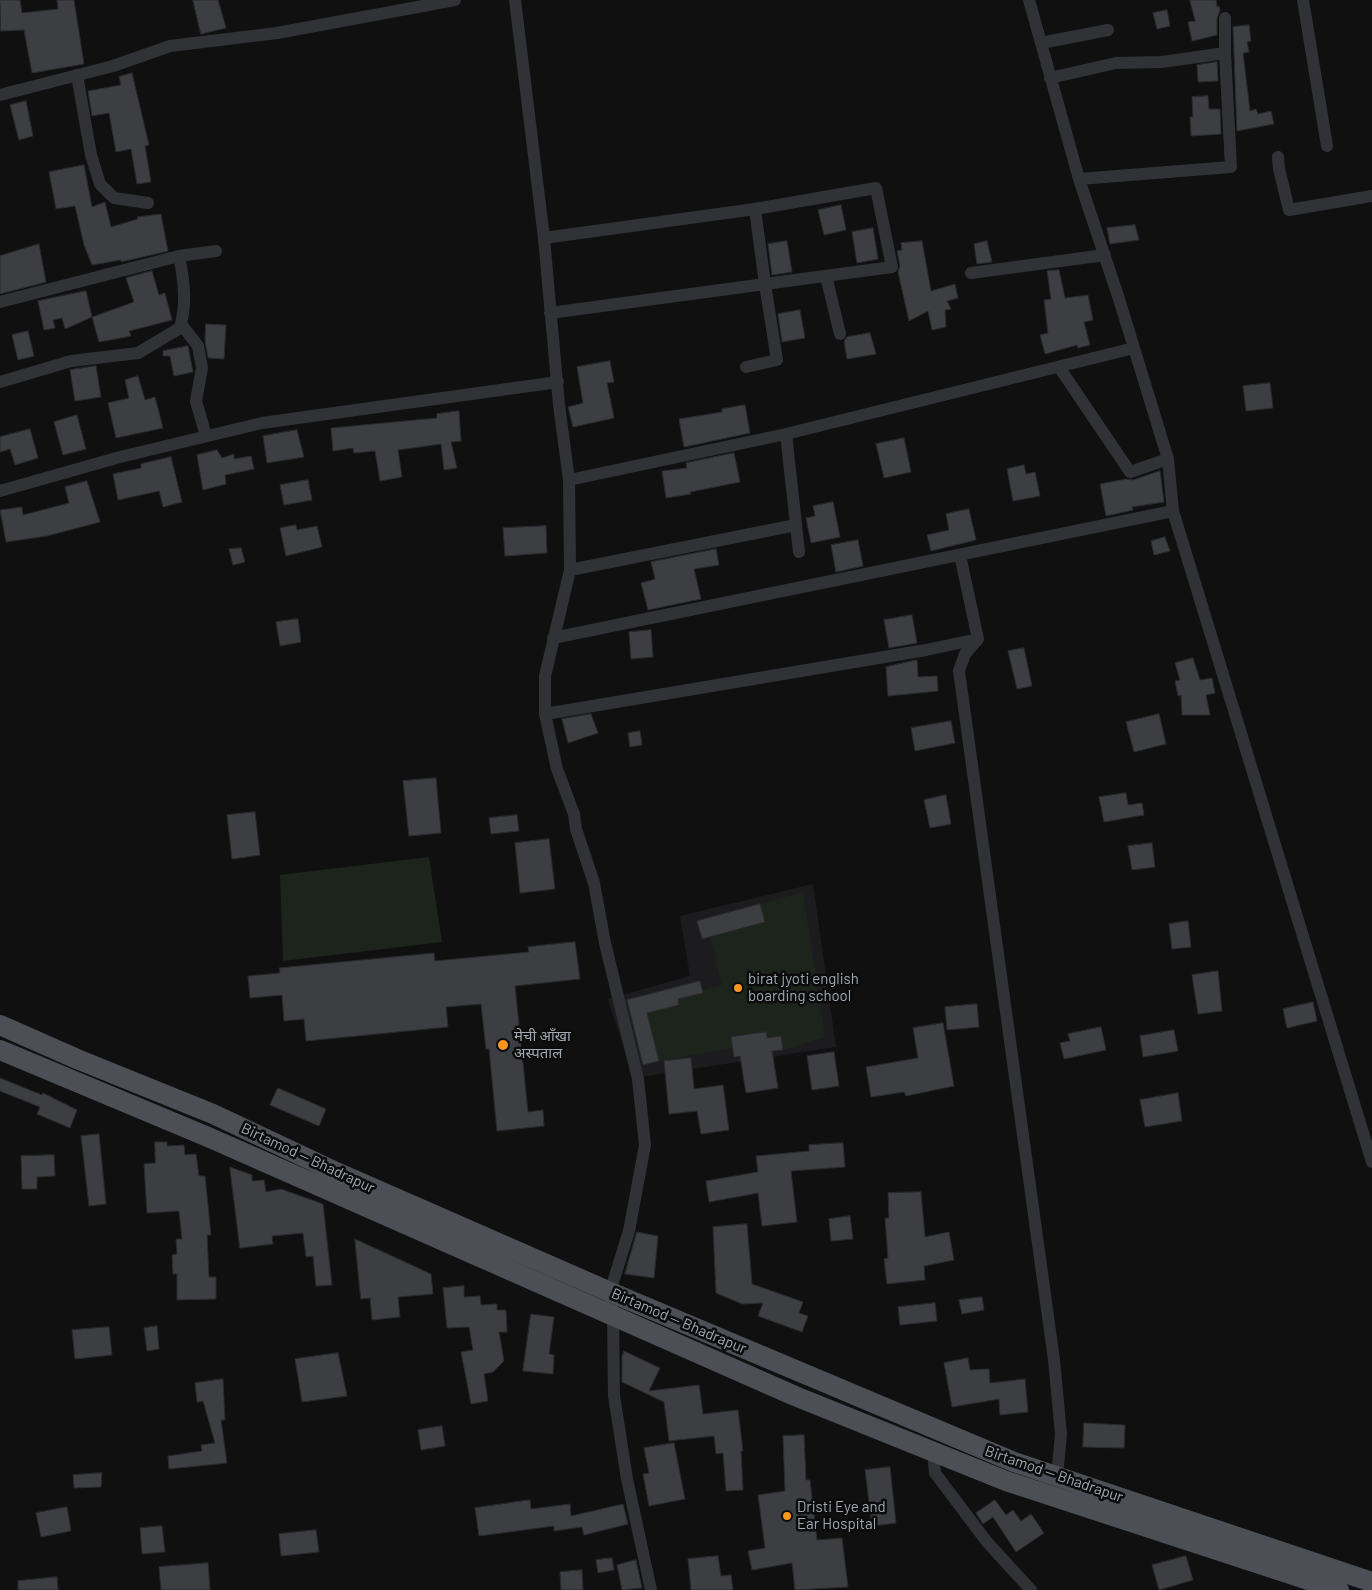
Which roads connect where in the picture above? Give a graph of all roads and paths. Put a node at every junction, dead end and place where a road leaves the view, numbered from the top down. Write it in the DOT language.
graph roads {
  1 [pos="454,0"];
  2 [pos="515,0"];
  3 [pos="1029,0"];
  4 [pos="1302,0"];
  5 [pos="1225,18"];
  6 [pos="1108,30"];
  7 [pos="1041,43"];
  8 [pos="1225,53"];
  9 [pos="77,74"];
  10 [pos="1050,78"];
  11 [pos="0,95"];
  12 [pos="1327,146"];
  13 [pos="1278,156"];
  14 [pos="1079,179"];
  15 [pos="1372,196"];
  16 [pos="148,204"];
  17 [pos="754,208"];
  18 [pos="544,238"];
  19 [pos="216,251"];
  20 [pos="1105,255"];
  21 [pos="179,256"];
  22 [pos="971,273"];
  23 [pos="826,276"];
  24 [pos="765,284"];
  25 [pos="0,302"];
  26 [pos="550,313"];
  27 [pos="181,324"];
  28 [pos="840,334"];
  29 [pos="1134,348"];
  30 [pos="1059,367"];
  31 [pos="746,368"];
  32 [pos="0,382"];
  33 [pos="558,382"];
  34 [pos="786,434"];
  35 [pos="206,436"];
  36 [pos="1168,459"];
  37 [pos="570,480"];
  38 [pos="0,491"];
  39 [pos="1173,511"];
  40 [pos="796,525"];
  41 [pos="799,552"];
  42 [pos="960,555"];
  43 [pos="570,570"];
  44 [pos="552,638"];
  45 [pos="978,639"];
  46 [pos="545,714"];
  47 [pos="0,1026"];
  48 [pos="0,1050"];
  49 [pos="1372,1162"];
  50 [pos="331,1181"];
  51 [pos="610,1292"];
  52 [pos="613,1316"];
  53 [pos="904,1416"];
  54 [pos="897,1437"];
  55 [pos="936,1453"];
  56 [pos="1057,1477"];
  57 [pos="1372,1582"];
  58 [pos="651,1590"];
  59 [pos="1031,1590"];
  60 [pos="1339,1590"];
  1 -- 9 [label="street"];
  2 -- 18 [label="street"];
  3 -- 7 [label="street"];
  4 -- 12 [label="street"];
  5 -- 8 [label="street"];
  6 -- 7 [label="street"];
  7 -- 10 [label="street"];
  8 -- 10 [label="street"];
  8 -- 14 [label="street"];
  9 -- 11 [label="street"];
  9 -- 16 [label="street"];
  10 -- 14 [label="street"];
  13 -- 15 [label="street"];
  14 -- 20 [label="street"];
  17 -- 18 [label="street"];
  17 -- 23 [label="street"];
  17 -- 24 [label="street"];
  18 -- 26 [label="street"];
  19 -- 21 [label="street"];
  20 -- 22 [label="street"];
  20 -- 29 [label="street"];
  21 -- 25 [label="street"];
  21 -- 27 [label="street"];
  23 -- 24 [label="street"];
  23 -- 28 [label="street"];
  24 -- 26 [label="street"];
  24 -- 31 [label="street"];
  26 -- 33 [label="street"];
  27 -- 32 [label="street"];
  27 -- 35 [label="street"];
  29 -- 30 [label="street"];
  29 -- 36 [label="street"];
  30 -- 34 [label="street"];
  30 -- 36 [label="street"];
  33 -- 35 [label="street"];
  33 -- 37 [label="street"];
  34 -- 37 [label="street"];
  34 -- 40 [label="street"];
  35 -- 38 [label="street"];
  36 -- 39 [label="street"];
  37 -- 43 [label="street"];
  39 -- 42 [label="street"];
  39 -- 49 [label="street"];
  40 -- 41 [label="street"];
  40 -- 43 [label="street"];
  42 -- 44 [label="street"];
  42 -- 45 [label="street"];
  43 -- 44 [label="street"];
  44 -- 46 [label="street"];
  45 -- 46 [label="street"];
  45 -- 56 [label="street"];
  46 -- 51 [label="street"];
  47 -- 50 [label="main road, Birtamod — Bhadrapur"];
  48 -- 50 [label="main road, Birtamod — Bhadrapur"];
  50 -- 51 [label="main road, Birtamod — Bhadrapur"];
  50 -- 52 [label="main road, Birtamod — Bhadrapur"];
  51 -- 52 [label="street"];
  51 -- 53 [label="main road, Birtamod — Bhadrapur"];
  52 -- 54 [label="main road, Birtamod — Bhadrapur"];
  52 -- 58 [label="street"];
  53 -- 54 [label="main road"];
  53 -- 56 [label="main road, Birtamod — Bhadrapur"];
  54 -- 55 [label="main road, Birtamod — Bhadrapur"];
  55 -- 59 [label="street"];
  55 -- 60 [label="main road, Birtamod — Bhadrapur"];
  56 -- 57 [label="main road, Birtamod — Bhadrapur"];
}
